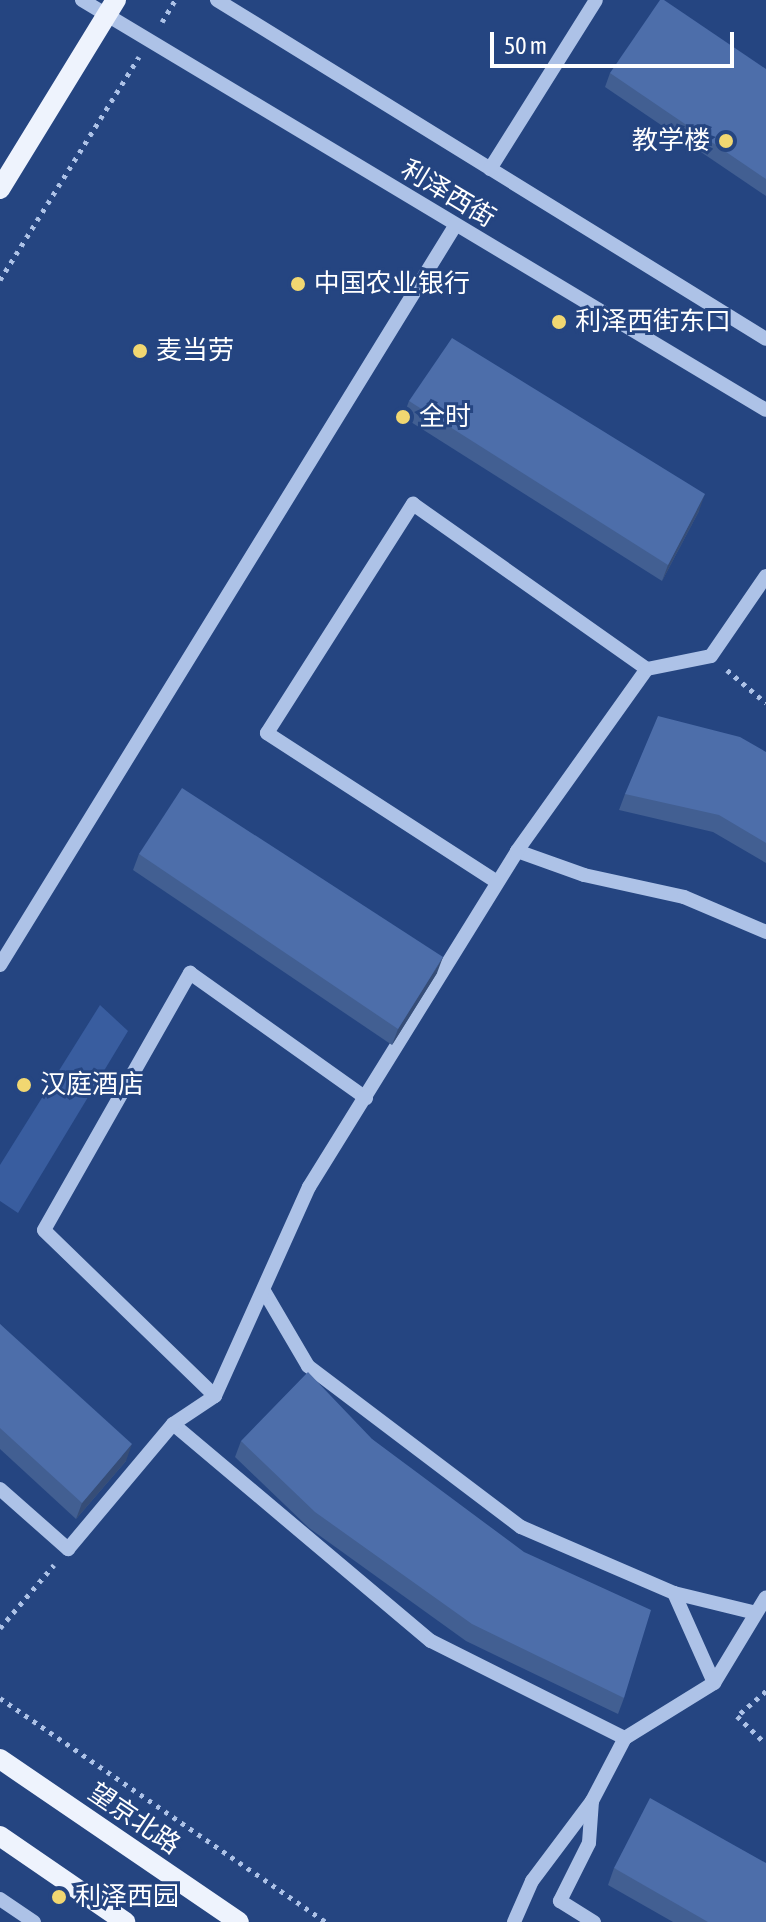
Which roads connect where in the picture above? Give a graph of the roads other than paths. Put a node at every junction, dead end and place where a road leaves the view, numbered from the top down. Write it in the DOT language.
graph roads {
  1 [pos="82,0"];
  2 [pos="217,0"];
  3 [pos="596,0"];
  4 [pos="111,8"];
  5 [pos="490,169"];
  6 [pos="0,189"];
  7 [pos="455,226"];
  8 [pos="766,339"];
  9 [pos="766,410"];
  10 [pos="766,576"];
  11 [pos="647,669"];
  12 [pos="517,851"];
  13 [pos="497,882"];
  14 [pos="766,932"];
  15 [pos="0,965"];
  16 [pos="366,1098"];
  17 [pos="264,1291"];
  18 [pos="215,1396"];
  19 [pos="173,1424"];
  20 [pos="0,1489"];
  21 [pos="674,1593"];
  22 [pos="766,1597"];
  23 [pos="756,1613"];
  24 [pos="714,1683"];
  25 [pos="625,1738"];
  26 [pos="0,1759"];
  27 [pos="592,1801"];
  28 [pos="0,1836"];
  29 [pos="0,1899"];
  30 [pos="34,1922"];
  31 [pos="125,1922"];
  32 [pos="239,1922"];
  33 [pos="514,1922"];
  34 [pos="594,1922"];
  1 -- 4 [label="street, 利泽西街"];
  2 -- 5 [label="street, 利泽西街"];
  3 -- 5 [label="street"];
  4 -- 6 [label="main road"];
  4 -- 7 [label="street, 利泽西街"];
  5 -- 8 [label="street, 利泽西街"];
  7 -- 9 [label="street, 利泽西街"];
  7 -- 15 [label="street"];
  10 -- 11 [label="street"];
  11 -- 12 [label="street"];
  11 -- 13 [label="street"];
  12 -- 13 [label="street"];
  12 -- 14 [label="street"];
  13 -- 16 [label="street"];
  16 -- 17 [label="street"];
  16 -- 18 [label="street"];
  17 -- 18 [label="street"];
  17 -- 21 [label="street"];
  18 -- 19 [label="street"];
  19 -- 20 [label="street"];
  19 -- 25 [label="street"];
  21 -- 23 [label="street"];
  21 -- 24 [label="street"];
  22 -- 23 [label="street"];
  23 -- 24 [label="street"];
  24 -- 25 [label="street"];
  25 -- 27 [label="street"];
  26 -- 32 [label="main road, 望京北路"];
  27 -- 33 [label="street"];
  27 -- 34 [label="street"];
  28 -- 31 [label="main road"];
  29 -- 30 [label="street"];
}
